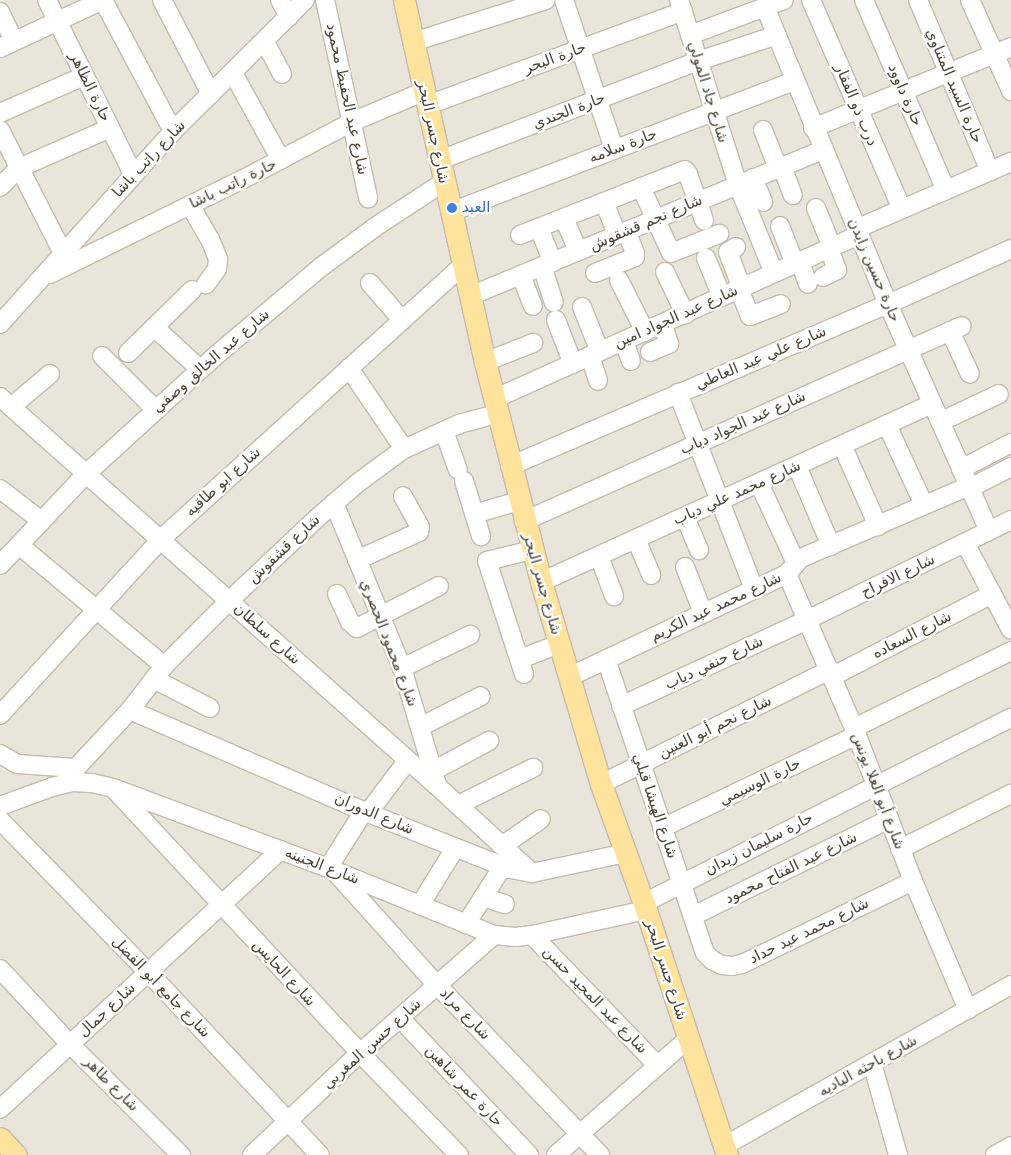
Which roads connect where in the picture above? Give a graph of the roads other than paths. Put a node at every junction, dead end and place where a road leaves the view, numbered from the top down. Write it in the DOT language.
graph roads {
  1 [pos="47,0"];
  2 [pos="103,0"];
  3 [pos="162,0"];
  4 [pos="280,0"];
  5 [pos="305,0"];
  6 [pos="325,0"];
  7 [pos="404,0"];
  8 [pos="546,0"];
  9 [pos="784,0"];
  10 [pos="811,0"];
  11 [pos="864,0"];
  12 [pos="918,0"];
  13 [pos="970,0"];
  14 [pos="566,1"];
  15 [pos="681,6"];
  16 [pos="765,7"];
  17 [pos="0,12"];
  18 [pos="289,17"];
  19 [pos="57,21"];
  20 [pos="690,35"];
  21 [pos="777,35"];
  22 [pos="265,42"];
  23 [pos="413,42"];
  24 [pos="7,44"];
  25 [pos="579,50"];
  26 [pos="1003,50"];
  27 [pos="698,61"];
  28 [pos="233,72"];
  29 [pos="948,73"];
  30 [pos="282,74"];
  31 [pos="84,76"];
  32 [pos="794,81"];
  33 [pos="903,91"];
  34 [pos="1011,91"];
  35 [pos="211,94"];
  36 [pos="426,98"];
  37 [pos="597,100"];
  38 [pos="859,110"];
  39 [pos="713,112"];
  40 [pos="0,114"];
  41 [pos="352,122"];
  42 [pos="110,128"];
  43 [pos="813,128"];
  44 [pos="0,130"];
  45 [pos="762,130"];
  46 [pos="173,131"];
  47 [pos="614,149"];
  48 [pos="822,150"];
  49 [pos="281,160"];
  50 [pos="440,160"];
  51 [pos="1011,162"];
  52 [pos="780,167"];
  53 [pos="19,168"];
  54 [pos="990,171"];
  55 [pos="133,174"];
  56 [pos="444,182"];
  57 [pos="746,182"];
  58 [pos="0,187"];
  59 [pos="641,187"];
  60 [pos="946,190"];
  61 [pos="793,195"];
  62 [pos="368,198"];
  63 [pos="698,201"];
  64 [pos="604,202"];
  65 [pos="763,202"];
  66 [pos="190,205"];
  67 [pos="816,208"];
  68 [pos="902,209"];
  69 [pos="451,212"];
  70 [pos="564,218"];
  71 [pos="655,219"];
  72 [pos="704,220"];
  73 [pos="780,226"];
  74 [pos="539,228"];
  75 [pos="857,232"];
  76 [pos="621,233"];
  77 [pos="719,234"];
  78 [pos="520,235"];
  79 [pos="736,248"];
  80 [pos="831,248"];
  81 [pos="1011,249"];
  82 [pos="578,251"];
  83 [pos="64,254"];
  84 [pos="706,258"];
  85 [pos="797,263"];
  86 [pos="547,264"];
  87 [pos="463,265"];
  88 [pos="665,272"];
  89 [pos="595,273"];
  90 [pos="774,273"];
  91 [pos="520,275"];
  92 [pos="41,279"];
  93 [pos="619,280"];
  94 [pos="370,283"];
  95 [pos="740,288"];
  96 [pos="470,296"];
  97 [pos="722,297"];
  98 [pos="554,302"];
  99 [pos="781,304"];
  100 [pos="888,304"];
  101 [pos="533,306"];
  102 [pos="582,308"];
  103 [pos="685,314"];
  104 [pos="402,320"];
  105 [pos="556,320"];
  106 [pos="0,324"];
  107 [pos="663,324"];
  108 [pos="154,327"];
  109 [pos="644,332"];
  110 [pos="624,341"];
  111 [pos="533,343"];
  112 [pos="908,349"];
  113 [pos="650,352"];
  114 [pos="128,353"];
  115 [pos="595,354"];
  116 [pos="102,356"];
  117 [pos="631,361"];
  118 [pos="485,362"];
  119 [pos="573,364"];
  120 [pos="350,368"];
  121 [pos="200,370"];
  122 [pos="50,374"];
  123 [pos="970,374"];
  124 [pos="598,381"];
  125 [pos="678,392"];
  126 [pos="999,394"];
  127 [pos="5,402"];
  128 [pos="932,404"];
  129 [pos="496,407"];
  130 [pos="156,410"];
  131 [pos="940,422"];
  132 [pos="887,425"];
  133 [pos="444,431"];
  134 [pos="697,443"];
  135 [pos="1011,443"];
  136 [pos="842,445"];
  137 [pos="404,449"];
  138 [pos="510,466"];
  139 [pos="797,466"];
  140 [pos="1011,467"];
  141 [pos="961,469"];
  142 [pos="86,474"];
  143 [pos="759,483"];
  144 [pos="969,487"];
  145 [pos="0,489"];
  146 [pos="403,496"];
  147 [pos="720,501"];
  148 [pos="334,503"];
  149 [pos="924,505"];
  150 [pos="522,511"];
  151 [pos="474,514"];
  152 [pos="685,517"];
  153 [pos="40,520"];
  154 [pos="1011,520"];
  155 [pos="878,526"];
  156 [pos="989,531"];
  157 [pos="481,536"];
  158 [pos="161,539"];
  159 [pos="636,539"];
  160 [pos="965,543"];
  161 [pos="19,544"];
  162 [pos="831,546"];
  163 [pos="532,550"];
  164 [pos="699,550"];
  165 [pos="598,556"];
  166 [pos="358,560"];
  167 [pos="0,565"];
  168 [pos="685,567"];
  169 [pos="791,569"];
  170 [pos="651,575"];
  171 [pos="541,582"];
  172 [pos="439,586"];
  173 [pos="754,589"];
  174 [pos="337,594"];
  175 [pos="992,594"];
  176 [pos="614,596"];
  177 [pos="229,600"];
  178 [pos="95,609"];
  179 [pos="704,613"];
  180 [pos="381,616"];
  181 [pos="807,620"];
  182 [pos="1011,630"];
  183 [pos="470,635"];
  184 [pos="559,644"];
  185 [pos="1011,651"];
  186 [pos="606,659"];
  187 [pos="402,668"];
  188 [pos="159,672"];
  189 [pos="831,673"];
  190 [pos="569,677"];
  191 [pos="481,696"];
  192 [pos="621,706"];
  193 [pos="210,708"];
  194 [pos="130,710"];
  195 [pos="0,715"];
  196 [pos="1011,718"];
  197 [pos="420,727"];
  198 [pos="856,732"];
  199 [pos="489,741"];
  200 [pos="0,754"];
  201 [pos="408,760"];
  202 [pos="640,764"];
  203 [pos="533,768"];
  204 [pos="74,775"];
  205 [pos="435,778"];
  206 [pos="601,784"];
  207 [pos="875,786"];
  208 [pos="113,788"];
  209 [pos="1011,794"];
  210 [pos="458,805"];
  211 [pos="0,806"];
  212 [pos="366,812"];
  213 [pos="889,819"];
  214 [pos="0,820"];
  215 [pos="541,820"];
  216 [pos="662,828"];
  217 [pos="502,846"];
  218 [pos="455,848"];
  219 [pos="900,849"];
  220 [pos="281,850"];
  221 [pos="626,853"];
  222 [pos="503,866"];
  223 [pos="331,869"];
  224 [pos="532,874"];
  225 [pos="913,881"];
  226 [pos="681,884"];
  227 [pos="483,897"];
  228 [pos="505,904"];
  229 [pos="420,905"];
  230 [pos="221,906"];
  231 [pos="645,906"];
  232 [pos="693,916"];
  233 [pos="466,924"];
  234 [pos="532,934"];
  235 [pos="494,935"];
  236 [pos="705,953"];
  237 [pos="0,969"];
  238 [pos="148,972"];
  239 [pos="437,985"];
  240 [pos="1011,985"];
  241 [pos="968,1010"];
  242 [pos="400,1018"];
  243 [pos="688,1039"];
  244 [pos="70,1044"];
  245 [pos="360,1053"];
  246 [pos="872,1063"];
  247 [pos="657,1066"];
  248 [pos="0,1109"];
  249 [pos="289,1122"];
  250 [pos="581,1132"];
  251 [pos="0,1138"];
  252 [pos="1011,1146"];
  253 [pos="726,1150"];
  254 [pos="16,1155"];
  255 [pos="181,1155"];
  256 [pos="252,1155"];
  257 [pos="320,1155"];
  258 [pos="459,1155"];
  259 [pos="529,1155"];
  260 [pos="556,1155"];
  261 [pos="600,1155"];
  262 [pos="898,1155"];
  263 [pos="995,1155"];
  1 -- 19 [label="street, حارة الظاهر"];
  2 -- 19 [label="street"];
  2 -- 46 [label="street"];
  3 -- 35 [label="street"];
  4 -- 18 [label="street"];
  5 -- 18 [label="street, شارع راتب باشا"];
  6 -- 41 [label="street, شارع عبد الحفيظ محمود"];
  7 -- 23 [label="main road, شارع جسر البحر"];
  8 -- 23 [label="street"];
  9 -- 16 [label="street"];
  10 -- 38 [label="street, درب ذو الفقار"];
  11 -- 33 [label="street, حارة داوود"];
  12 -- 29 [label="street, حارة السيد المتناوي"];
  13 -- 26 [label="street"];
  14 -- 25 [label="street"];
  15 -- 20 [label="street, شارع جاد المولي"];
  15 -- 25 [label="street, حارة البحر"];
  16 -- 20 [label="street"];
  16 -- 21 [label="street, حارة حسين زايدن"];
  17 -- 24 [label="street"];
  18 -- 22 [label="street, شارع راتب باشا"];
  19 -- 24 [label="street"];
  19 -- 31 [label="street, حارة الظاهر"];
  20 -- 27 [label="street, شارع جاد المولي"];
  21 -- 27 [label="street, حارة الجندي"];
  21 -- 32 [label="street, حارة حسين زايدن"];
  22 -- 28 [label="street, شارع راتب باشا"];
  22 -- 30 [label="street"];
  23 -- 36 [label="main road, شارع جسر البحر"];
  25 -- 36 [label="street, حارة البحر"];
  25 -- 37 [label="street"];
  26 -- 29 [label="street"];
  26 -- 34 [label="street"];
  27 -- 37 [label="street, حارة الجندي"];
  27 -- 39 [label="street, شارع جاد المولي"];
  28 -- 35 [label="street, شارع راتب باشا"];
  28 -- 49 [label="street"];
  29 -- 33 [label="street"];
  29 -- 54 [label="street, حارة السيد المتناوي"];
  31 -- 40 [label="street"];
  31 -- 42 [label="street, حارة الظاهر"];
  32 -- 39 [label="street, حارة سلامه"];
  32 -- 43 [label="street, حارة حسين زايدن"];
  33 -- 38 [label="street"];
  33 -- 60 [label="street, حارة داوود"];
  35 -- 46 [label="street, شارع راتب باشا"];
  36 -- 41 [label="street, حارة راتب باشا"];
  36 -- 50 [label="main road, شارع جسر البحر"];
  37 -- 47 [label="street"];
  37 -- 50 [label="street, حارة الجندي"];
  38 -- 43 [label="street"];
  38 -- 68 [label="street, درب ذو الفقار"];
  39 -- 47 [label="street, حارة سلامه"];
  39 -- 57 [label="street, شارع جاد المولي"];
  41 -- 49 [label="street, حارة راتب باشا"];
  41 -- 62 [label="street, شارع عبد الحفيظ محمود"];
  42 -- 53 [label="street"];
  42 -- 55 [label="street, حارة الظاهر"];
  43 -- 48 [label="street, حارة حسين زايدن"];
  44 -- 53 [label="street"];
  45 -- 52 [label="street"];
  46 -- 55 [label="street, شارع راتب باشا"];
  47 -- 69 [label="street, حارة سلامه"];
  48 -- 52 [label="street, شارع نجم قشقوش"];
  48 -- 75 [label="street, حارة حسين زايدن"];
  49 -- 66 [label="street, حارة راتب باشا"];
  50 -- 56 [label="main road, شارع جسر البحر"];
  51 -- 54 [label="street, شارع عبد الجواد امين"];
  52 -- 57 [label="street, شارع نجم قشقوش"];
  52 -- 61 [label="street"];
  53 -- 58 [label="street"];
  53 -- 83 [label="street"];
  54 -- 60 [label="street, شارع عبد الجواد امين"];
  55 -- 83 [label="street, شارع راتب باشا"];
  56 -- 69 [label="main road, شارع جسر البحر"];
  56 -- 121 [label="street, شارع عبد الخالق وصفي"];
  57 -- 63 [label="street, شارع نجم قشقوش"];
  57 -- 65 [label="street"];
  57 -- 90 [label="street"];
  59 -- 63 [label="street"];
  59 -- 64 [label="street"];
  59 -- 71 [label="street"];
  60 -- 68 [label="street, شارع عبد الجواد امين"];
  63 -- 71 [label="street, شارع نجم قشقوش"];
  63 -- 72 [label="street"];
  64 -- 70 [label="street"];
  64 -- 76 [label="street"];
  66 -- 92 [label="street, حارة راتب باشا"];
  66 -- 108 [label="street"];
  67 -- 80 [label="street"];
  68 -- 75 [label="street, شارع عبد الجواد امين"];
  69 -- 87 [label="main road, شارع جسر البحر"];
  70 -- 74 [label="street"];
  70 -- 82 [label="street"];
  71 -- 76 [label="street, شارع نجم قشقوش"];
  71 -- 77 [label="street"];
  73 -- 85 [label="street"];
  74 -- 78 [label="street"];
  74 -- 86 [label="street"];
  75 -- 80 [label="street, شارع عبد الجواد امين"];
  75 -- 100 [label="street, حارة حسين زايدن"];
  76 -- 82 [label="street, شارع نجم قشقوش"];
  76 -- 89 [label="street"];
  79 -- 95 [label="street"];
  80 -- 85 [label="street, شارع عبد الجواد امين"];
  80 -- 85 [label="street"];
  81 -- 100 [label="street, شارع علي عبد العاطي"];
  82 -- 86 [label="street, شارع نجم قشقوش"];
  83 -- 92 [label="street, شارع راتب باشا"];
  84 -- 97 [label="street"];
  85 -- 90 [label="street, شارع عبد الجواد امين"];
  86 -- 91 [label="street, شارع نجم قشقوش"];
  86 -- 98 [label="street"];
  87 -- 96 [label="main road, شارع جسر البحر"];
  87 -- 104 [label="street, شارع ابو طاقيه"];
  88 -- 103 [label="street"];
  90 -- 95 [label="street, شارع عبد الجواد امين"];
  91 -- 96 [label="street, شارع نجم قشقوش"];
  91 -- 101 [label="street"];
  92 -- 106 [label="street, شارع راتب باشا"];
  93 -- 109 [label="street"];
  94 -- 104 [label="street"];
  95 -- 97 [label="street, شارع عبد الجواد امين"];
  95 -- 99 [label="street"];
  96 -- 118 [label="main road, شارع جسر البحر"];
  97 -- 103 [label="street, شارع عبد الجواد امين"];
  100 -- 112 [label="street, حارة حسين زايدن"];
  100 -- 125 [label="street, شارع علي عبد العاطي"];
  102 -- 115 [label="street"];
  103 -- 107 [label="street, شارع عبد الجواد امين"];
  104 -- 120 [label="street, شارع ابو طاقيه"];
  105 -- 119 [label="street"];
  107 -- 109 [label="street, شارع عبد الجواد امين"];
  107 -- 113 [label="street"];
  108 -- 114 [label="street"];
  108 -- 121 [label="street"];
  109 -- 110 [label="street, شارع عبد الجواد امين"];
  110 -- 115 [label="street, شارع عبد الجواد امين"];
  110 -- 117 [label="street"];
  111 -- 118 [label="street"];
  112 -- 123 [label="street, شارع عبد الجواد دياب"];
  112 -- 128 [label="street, حارة حسين زايدن"];
  112 -- 134 [label="street, شارع عبد الجواد دياب"];
  115 -- 119 [label="street, شارع عبد الجواد امين"];
  115 -- 124 [label="street"];
  116 -- 130 [label="street"];
  118 -- 129 [label="main road, شارع جسر البحر"];
  119 -- 129 [label="street, شارع عبد الجواد امين"];
  120 -- 137 [label="street"];
  120 -- 158 [label="street, شارع ابو طاقيه"];
  121 -- 130 [label="street, شارع عبد الخالق وصفي"];
  122 -- 127 [label="street"];
  125 -- 134 [label="street"];
  125 -- 138 [label="street, شارع علي عبد العاطي"];
  126 -- 131 [label="street"];
  127 -- 142 [label="street, شارع سلطان"];
  128 -- 131 [label="street, حارة حسين زايدن"];
  128 -- 132 [label="street, شارع محمد علي دياب"];
  129 -- 133 [label="street, شارع قشقوش"];
  129 -- 138 [label="main road, شارع جسر البحر"];
  130 -- 142 [label="street, شارع عبد الخالق وصفي"];
  131 -- 141 [label="street, حارة حسين زايدن"];
  132 -- 136 [label="street, شارع محمد علي دياب"];
  132 -- 149 [label="street"];
  133 -- 137 [label="street, شارع قشقوش"];
  133 -- 151 [label="street"];
  134 -- 147 [label="street"];
  134 -- 150 [label="street, شارع عبد الجواد دياب"];
  135 -- 141 [label="street"];
  136 -- 139 [label="street, شارع محمد علي دياب"];
  136 -- 155 [label="street"];
  137 -- 148 [label="street, شارع قشقوش"];
  138 -- 150 [label="main road, شارع جسر البحر"];
  139 -- 143 [label="street, شارع محمد علي دياب"];
  139 -- 162 [label="street"];
  140 -- 144 [label="street, شارع محمد عبد الكريم"];
  141 -- 144 [label="street, حارة حسين زايدن"];
  142 -- 153 [label="street, شارع عبد الخالق وصفي"];
  142 -- 158 [label="street, شارع سلطان"];
  143 -- 147 [label="street, شارع محمد علي دياب"];
  143 -- 169 [label="street, شارع أبو العلا يونس"];
  144 -- 149 [label="street, شارع محمد عبد الكريم"];
  144 -- 156 [label="street, حارة حسين زايدن"];
  145 -- 153 [label="street"];
  146 -- 166 [label="street"];
  147 -- 152 [label="street, شارع محمد علي دياب"];
  147 -- 173 [label="street"];
  148 -- 166 [label="street, شارع محمود الحصري"];
  148 -- 177 [label="street, شارع قشقوش"];
  149 -- 155 [label="street, شارع محمد عبد الكريم"];
  150 -- 151 [label="street, شارع عبد الجواد دياب"];
  150 -- 163 [label="main road, شارع جسر البحر"];
  151 -- 157 [label="street"];
  152 -- 159 [label="street, شارع محمد علي دياب"];
  152 -- 164 [label="street"];
  153 -- 161 [label="street, شارع عبد الخالق وصفي"];
  154 -- 156 [label="street, شارع الافراح"];
  155 -- 162 [label="street, شارع محمد عبد الكريم"];
  156 -- 160 [label="street, شارع الافراح"];
  158 -- 177 [label="street, شارع سلطان"];
  158 -- 178 [label="street, شارع ابو طاقيه"];
  159 -- 165 [label="street, شارع محمد علي دياب"];
  159 -- 170 [label="street"];
  160 -- 175 [label="street"];
  160 -- 181 [label="street, شارع الافراح"];
  161 -- 167 [label="street, شارع عبد الخالق وصفي"];
  161 -- 178 [label="street"];
  162 -- 169 [label="street, شارع محمد عبد الكريم"];
  163 -- 171 [label="main road, شارع جسر البحر"];
  163 -- 184 [label="street"];
  165 -- 171 [label="street, شارع محمد علي دياب"];
  165 -- 176 [label="street"];
  166 -- 180 [label="street, شارع محمود الحصري"];
  168 -- 179 [label="street"];
  169 -- 173 [label="street, شارع محمد عبد الكريم"];
  169 -- 181 [label="street, شارع أبو العلا يونس"];
  171 -- 184 [label="main road, شارع جسر البحر"];
  172 -- 180 [label="street"];
  173 -- 179 [label="street, شارع محمد عبد الكريم"];
  174 -- 180 [label="street"];
  175 -- 182 [label="street"];
  175 -- 189 [label="street, شارع السعاده"];
  177 -- 188 [label="street, شارع قشقوش"];
  177 -- 201 [label="street, شارع سلطان"];
  178 -- 188 [label="street"];
  178 -- 195 [label="street, شارع ابو طاقيه"];
  179 -- 186 [label="street, شارع محمد عبد الكريم"];
  180 -- 187 [label="street, شارع محمود الحصري"];
  181 -- 189 [label="street, شارع أبو العلا يونس"];
  181 -- 192 [label="street, شارع حنفي دياب"];
  183 -- 187 [label="street"];
  184 -- 190 [label="main road, شارع جسر البحر"];
  185 -- 198 [label="street, حارة الوسيمي"];
  186 -- 190 [label="street, شارع محمد عبد الكريم"];
  186 -- 192 [label="street, شارع الهيشا قبلي"];
  187 -- 197 [label="street, شارع محمود الحصري"];
  188 -- 193 [label="street"];
  188 -- 194 [label="street, شارع قشقوش"];
  189 -- 198 [label="street, شارع أبو العلا يونس"];
  189 -- 202 [label="street, شارع نجم أبو العنين"];
  190 -- 206 [label="main road, شارع جسر البحر"];
  191 -- 197 [label="street"];
  192 -- 202 [label="street, شارع الهيشا قبلي"];
  194 -- 204 [label="street, شارع قشقوش"];
  194 -- 212 [label="street, شارع الدوران"];
  196 -- 207 [label="street, حارة سليمان زيدان"];
  197 -- 205 [label="street, شارع محمود الحصري"];
  198 -- 207 [label="street, شارع أبو العلا يونس"];
  198 -- 216 [label="street, حارة الوسيمي"];
  199 -- 205 [label="street"];
  200 -- 204 [label="street"];
  201 -- 205 [label="street, شارع سلطان"];
  201 -- 212 [label="street"];
  202 -- 206 [label="street, شارع نجم أبو العنين"];
  202 -- 216 [label="street, شارع الهيشا قبلي"];
  203 -- 210 [label="street"];
  204 -- 208 [label="street, شارع الجنينه"];
  204 -- 211 [label="street, شارع الجنينه"];
  205 -- 210 [label="street, شارع سلطان"];
  206 -- 221 [label="main road, شارع جسر البحر"];
  207 -- 213 [label="street, شارع أبو العلا يونس"];
  207 -- 226 [label="street, حارة سليمان زيدان"];
  208 -- 220 [label="street, شارع الجنينه"];
  208 -- 230 [label="street, شارع الحايس"];
  209 -- 219 [label="street"];
  210 -- 217 [label="street, شارع سلطان"];
  212 -- 218 [label="street, شارع الدوران"];
  212 -- 223 [label="street"];
  213 -- 219 [label="street, شارع أبو العلا يونس"];
  213 -- 232 [label="street, شارع عبد الفتاح محمود"];
  214 -- 238 [label="street, شارع جامع أبو الفضل"];
  215 -- 217 [label="street"];
  216 -- 226 [label="street, شارع الهيشا قبلي"];
  217 -- 224 [label="street, شارع سلطان"];
  218 -- 222 [label="street, شارع الدوران"];
  218 -- 229 [label="street"];
  219 -- 225 [label="street, شارع أبو العلا يونس"];
  220 -- 223 [label="street, شارع الجنينه"];
  220 -- 230 [label="street, شارع جمال"];
  221 -- 224 [label="street, شارع الدوران"];
  221 -- 231 [label="main road, شارع جسر البحر"];
  222 -- 224 [label="street, شارع الدوران"];
  222 -- 227 [label="street"];
  223 -- 229 [label="street, شارع الجنينه"];
  223 -- 239 [label="street, شارع مراد"];
  225 -- 236 [label="street, شارع محمد عيد حداد"];
  225 -- 241 [label="street, شارع أبو العلا يونس"];
  226 -- 231 [label="street, حارة سليمان زيدان"];
  226 -- 232 [label="street, شارع الهيشا قبلي"];
  227 -- 228 [label="street"];
  227 -- 233 [label="street"];
  229 -- 233 [label="street, شارع الجنينه"];
  230 -- 238 [label="street, شارع جمال"];
  230 -- 245 [label="street, شارع الحايس"];
  231 -- 234 [label="street, شارع الجنينه"];
  231 -- 243 [label="main road, شارع جسر البحر"];
  232 -- 236 [label="street, شارع الهيشا قبلي"];
  233 -- 235 [label="street, شارع الجنينه"];
  234 -- 235 [label="street, شارع الجنينه"];
  234 -- 247 [label="street, شارع عبد المجيد حسن"];
  235 -- 239 [label="street, شارع حسن المغربي"];
  237 -- 244 [label="street, شارع طاهر"];
  238 -- 244 [label="street, شارع جمال"];
  238 -- 249 [label="street, شارع جامع أبو الفضل"];
  239 -- 242 [label="street, شارع حسن المغربي"];
  239 -- 250 [label="street, شارع مراد"];
  240 -- 241 [label="street, شارع باحثه الباديه"];
  241 -- 246 [label="street, شارع باحثه الباديه"];
  242 -- 245 [label="street, شارع حسن المغربي"];
  242 -- 259 [label="street, حارة عمر شاهين"];
  243 -- 247 [label="street"];
  243 -- 253 [label="main road, شارع جسر البحر"];
  244 -- 248 [label="street, شارع جمال"];
  244 -- 255 [label="street, شارع طاهر"];
  245 -- 249 [label="street, شارع حسن المغربي"];
  245 -- 258 [label="street, شارع الحايس"];
  246 -- 253 [label="street, شارع باحثه الباديه"];
  246 -- 262 [label="street"];
  247 -- 250 [label="street"];
  249 -- 256 [label="street, شارع حسن المغربي"];
  249 -- 257 [label="street, شارع جامع أبو الفضل"];
  250 -- 260 [label="street"];
  250 -- 261 [label="street, شارع مراد"];
  251 -- 254 [label="main road"];
  252 -- 263 [label="street"];
}
